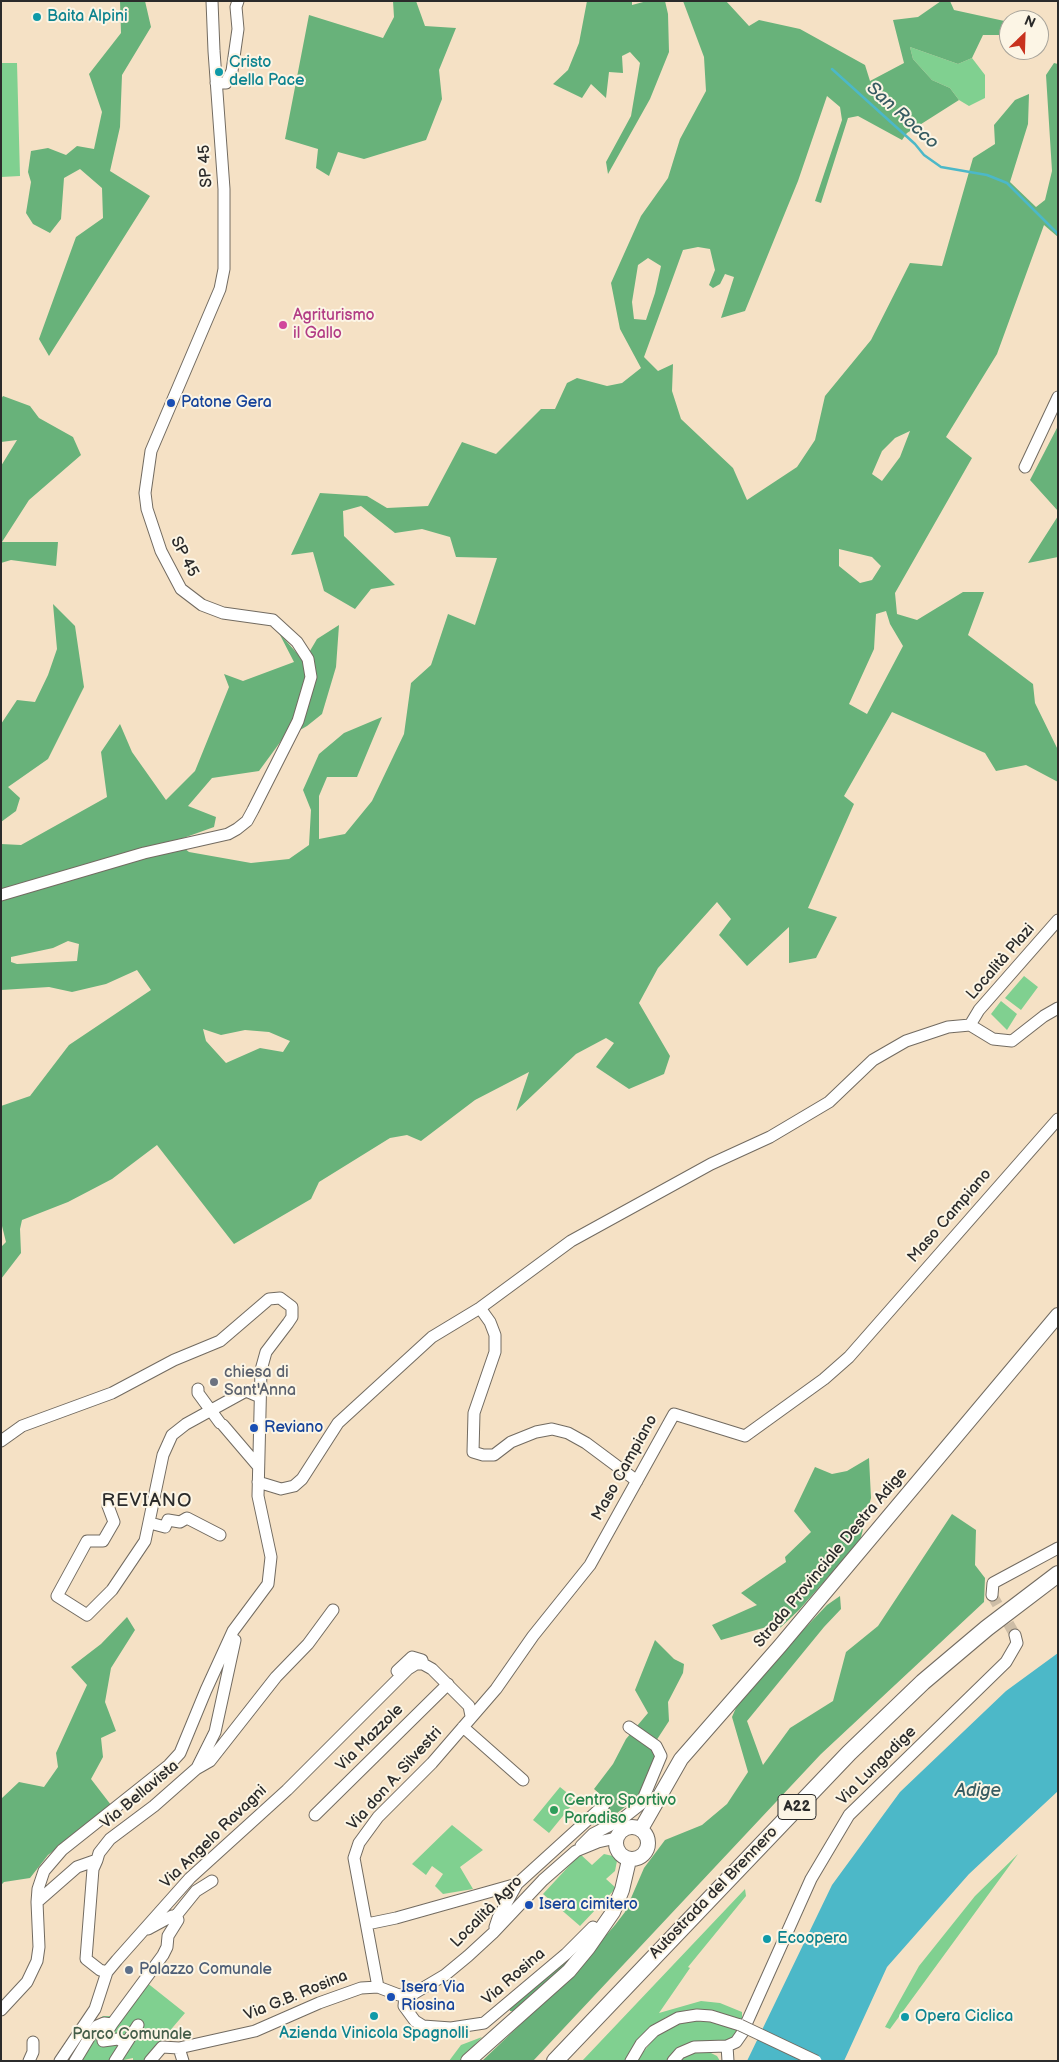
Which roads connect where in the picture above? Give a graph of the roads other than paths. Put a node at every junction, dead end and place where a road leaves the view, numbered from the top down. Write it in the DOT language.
graph roads {
  1 [pos="212,1"];
  2 [pos="238,1"];
  3 [pos="216,83"];
  4 [pos="1058,397"];
  5 [pos="1025,468"];
  6 [pos="1,895"];
  7 [pos="1058,920"];
  8 [pos="1058,1008"];
  9 [pos="970,1025"];
  10 [pos="1058,1119"];
  11 [pos="480,1308"];
  12 [pos="1058,1315"];
  13 [pos="198,1389"];
  14 [pos="260,1397"];
  15 [pos="210,1412"];
  16 [pos="1,1441"];
  17 [pos="258,1466"];
  18 [pos="637,1481"];
  19 [pos="258,1482"];
  20 [pos="108,1506"];
  21 [pos="150,1523"];
  22 [pos="220,1535"];
  23 [pos="1058,1548"];
  24 [pos="1058,1574"];
  25 [pos="1058,1586"];
  26 [pos="992,1595"];
  27 [pos="333,1610"];
  28 [pos="238,1624"];
  29 [pos="1015,1635"];
  30 [pos="423,1664"];
  31 [pos="448,1684"];
  32 [pos="353,1716"];
  33 [pos="472,1716"];
  34 [pos="463,1727"];
  35 [pos="629,1727"];
  36 [pos="196,1769"];
  37 [pos="523,1780"];
  38 [pos="604,1805"];
  39 [pos="315,1815"];
  40 [pos="640,1829"];
  41 [pos="616,1838"];
  42 [pos="576,1851"];
  43 [pos="97,1860"];
  44 [pos="629,1860"];
  45 [pos="212,1880"];
  46 [pos="517,1884"];
  47 [pos="37,1902"];
  48 [pos="174,1917"];
  49 [pos="367,1924"];
  50 [pos="593,1927"];
  51 [pos="144,1930"];
  52 [pos="493,1933"];
  53 [pos="107,1972"];
  54 [pos="378,1987"];
  55 [pos="405,1996"];
  56 [pos="1,2010"];
  57 [pos="112,2024"];
  58 [pos="138,2025"];
  59 [pos="744,2026"];
  60 [pos="33,2042"];
  61 [pos="126,2042"];
  62 [pos="727,2046"];
  63 [pos="179,2048"];
  64 [pos="29,2061"];
  65 [pos="60,2061"];
  66 [pos="75,2061"];
  67 [pos="115,2061"];
  68 [pos="150,2061"];
  69 [pos="183,2061"];
  70 [pos="468,2061"];
  71 [pos="555,2061"];
  72 [pos="570,2061"];
  73 [pos="631,2061"];
  74 [pos="673,2061"];
  75 [pos="728,2061"];
  76 [pos="816,2061"];
  1 -- 3 [label="street, SP 45"];
  2 -- 3 [label="street"];
  3 -- 6 [label="street, SP 45"];
  4 -- 5 [label="street"];
  7 -- 9 [label="street, Località Plazi"];
  8 -- 9 [label="street"];
  9 -- 11 [label="street"];
  10 -- 18 [label="street, Maso Campiano"];
  11 -- 18 [label="street"];
  11 -- 19 [label="street"];
  12 -- 40 [label="main road, Strada Provinciale Destra Adige"];
  13 -- 15 [label="street"];
  14 -- 15 [label="street"];
  14 -- 16 [label="street"];
  14 -- 17 [label="street"];
  15 -- 17 [label="street"];
  15 -- 21 [label="street"];
  17 -- 19 [label="street"];
  18 -- 33 [label="street, Maso Campiano"];
  19 -- 28 [label="street"];
  20 -- 21 [label="street"];
  21 -- 22 [label="street"];
  23 -- 26 [label="street"];
  24 -- 71 [label="highway, Autostrada del Brennero / A22"];
  25 -- 72 [label="highway, Autostrada del Brennero / A22"];
  27 -- 36 [label="street, Via Bellavista"];
  28 -- 36 [label="street, Via Bellavista"];
  28 -- 47 [label="street"];
  29 -- 59 [label="street, Via Lungadige"];
  30 -- 31 [label="street"];
  30 -- 32 [label="street"];
  30 -- 51 [label="street, Via Angelo Ravagni"];
  31 -- 33 [label="street"];
  31 -- 39 [label="street, Via Mazzole"];
  33 -- 34 [label="street, Via don A. Silvestri"];
  34 -- 37 [label="street"];
  34 -- 49 [label="street, Via don A. Silvestri"];
  35 -- 42 [label="street"];
  36 -- 43 [label="street, Via Bellavista"];
  38 -- 46 [label="street"];
  40 -- 41 [label="main road"];
  40 -- 44 [label="main road"];
  41 -- 42 [label="street, Località Agro"];
  41 -- 44 [label="main road"];
  42 -- 52 [label="street, Località Agro"];
  43 -- 47 [label="street"];
  43 -- 53 [label="street, Via Bellavista"];
  44 -- 70 [label="main road"];
  45 -- 48 [label="street"];
  46 -- 49 [label="street"];
  46 -- 52 [label="street"];
  47 -- 56 [label="street"];
  48 -- 51 [label="street"];
  48 -- 57 [label="street"];
  49 -- 54 [label="street, Via don A. Silvestri"];
  50 -- 55 [label="street, Via Rosina"];
  51 -- 53 [label="street, Via Angelo Ravagni"];
  52 -- 55 [label="street, Località Agro"];
  53 -- 65 [label="street, Via Angelo Ravagni"];
  54 -- 55 [label="street"];
  54 -- 63 [label="street, Via G.B. Rosina"];
  57 -- 61 [label="street"];
  57 -- 66 [label="street"];
  58 -- 61 [label="street"];
  59 -- 62 [label="street"];
  59 -- 73 [label="street"];
  59 -- 76 [label="street, bridge"];
  60 -- 64 [label="street"];
  61 -- 67 [label="street"];
  62 -- 74 [label="street"];
  62 -- 75 [label="street"];
  63 -- 68 [label="street, Via G.B. Rosina"];
  63 -- 69 [label="street"];
}
